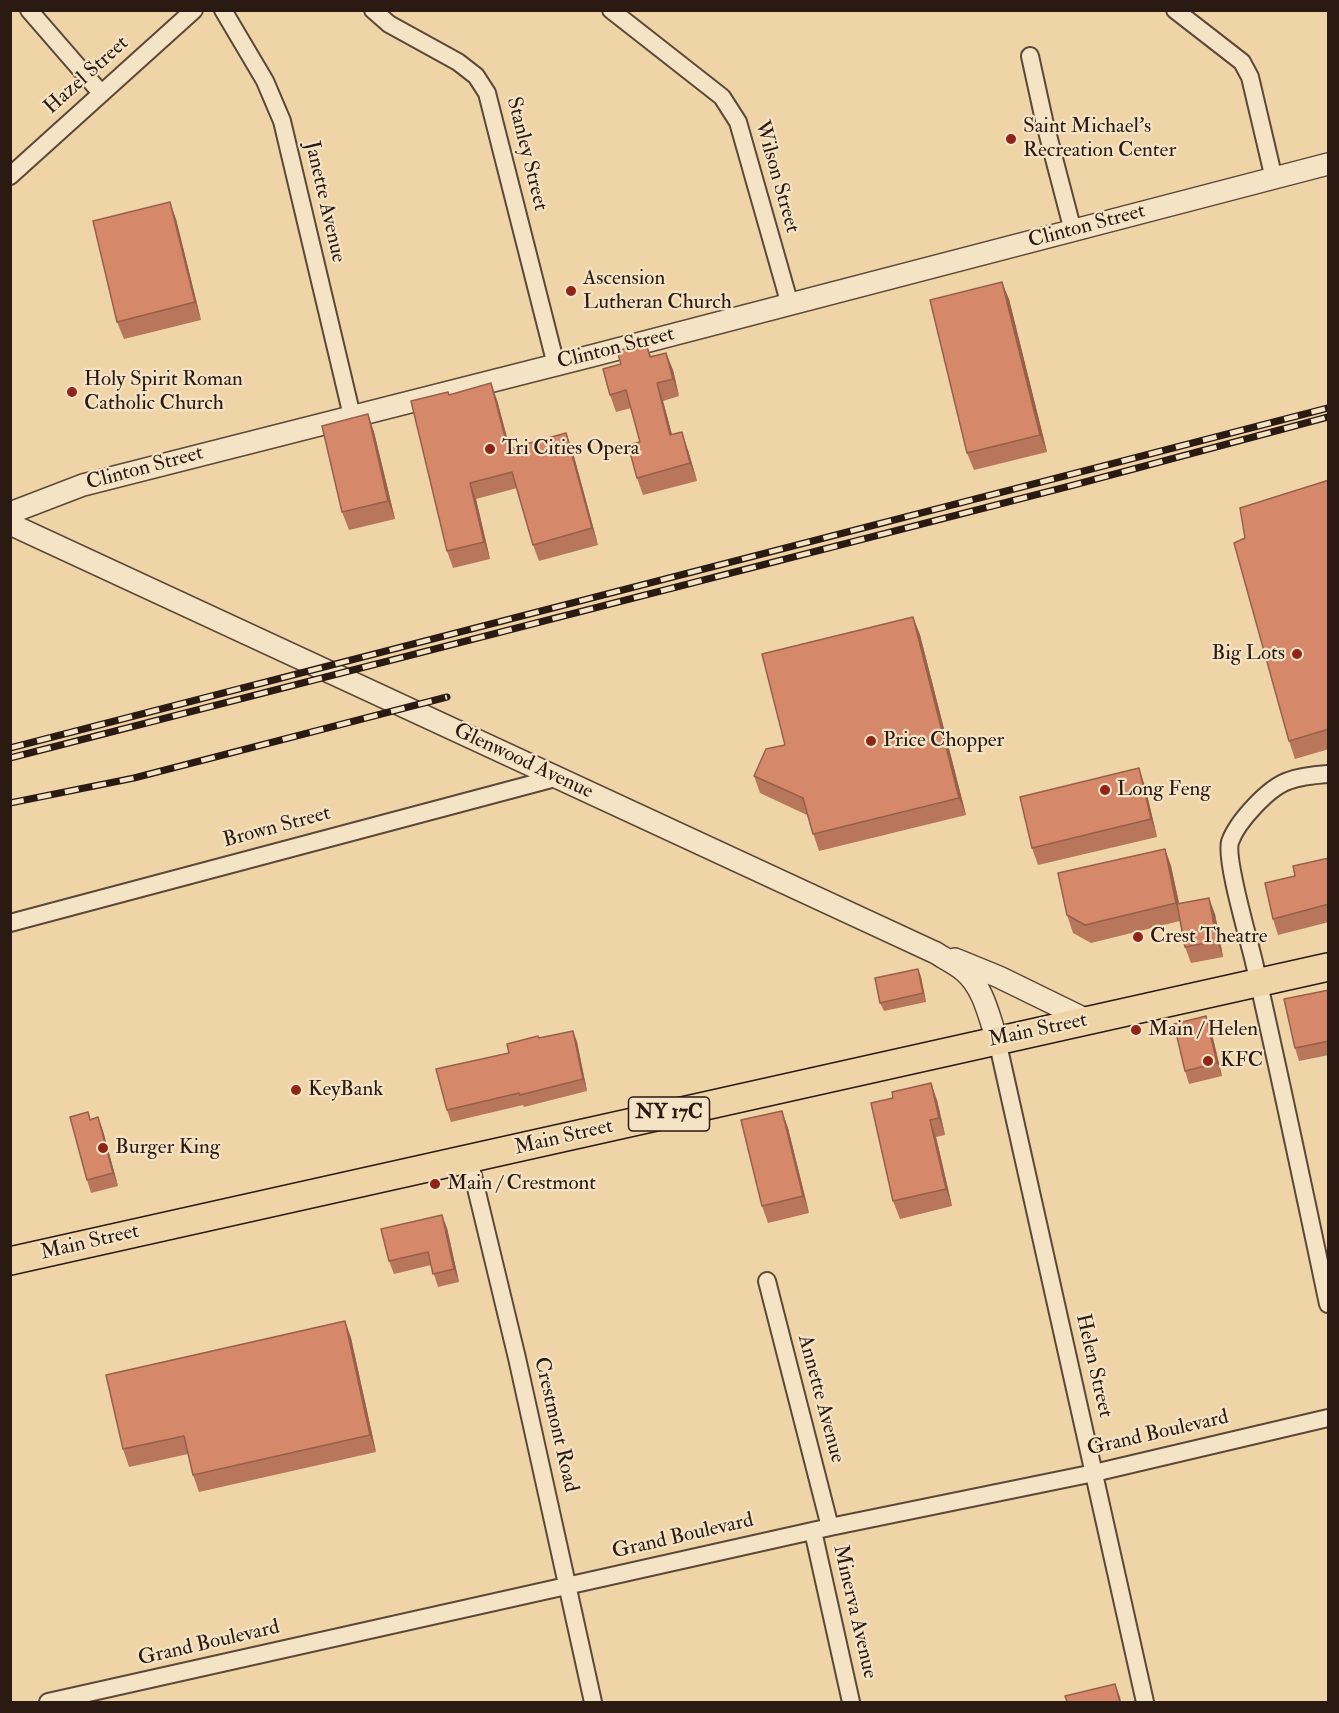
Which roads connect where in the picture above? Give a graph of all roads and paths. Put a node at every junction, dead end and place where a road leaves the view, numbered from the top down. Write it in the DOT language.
graph roads {
  1 [pos="29,10"];
  2 [pos="194,10"];
  3 [pos="223,10"];
  4 [pos="373,10"];
  5 [pos="611,10"];
  6 [pos="1176,10"];
  7 [pos="1030,56"];
  8 [pos="101,93"];
  9 [pos="1329,164"];
  10 [pos="10,176"];
  11 [pos="1274,179"];
  12 [pos="1073,231"];
  13 [pos="790,304"];
  14 [pos="556,365"];
  15 [pos="352,416"];
  16 [pos="10,513"];
  17 [pos="10,524"];
  18 [pos="1329,774"];
  19 [pos="555,778"];
  20 [pos="10,923"];
  21 [pos="936,953"];
  22 [pos="1329,967"];
  23 [pos="1259,982"];
  24 [pos="1088,1020"];
  25 [pos="997,1040"];
  26 [pos="469,1159"];
  27 [pos="10,1261"];
  28 [pos="767,1281"];
  29 [pos="1329,1304"];
  30 [pos="1329,1418"];
  31 [pos="1094,1473"];
  32 [pos="830,1527"];
  33 [pos="813,1531"];
  34 [pos="568,1587"];
  35 [pos="48,1702"];
  36 [pos="592,1702"];
  37 [pos="851,1702"];
  38 [pos="1145,1702"];
  1 -- 8 [label="street"];
  2 -- 8 [label="street, Hazel Street"];
  3 -- 15 [label="street, Janette Avenue"];
  4 -- 14 [label="street, Stanley Street"];
  5 -- 13 [label="street, Wilson Street"];
  6 -- 11 [label="street"];
  7 -- 12 [label="street"];
  8 -- 10 [label="street, Hazel Street"];
  9 -- 11 [label="street, Clinton Street"];
  11 -- 12 [label="street, Clinton Street"];
  12 -- 13 [label="street, Clinton Street"];
  13 -- 14 [label="street, Clinton Street"];
  14 -- 15 [label="street, Clinton Street"];
  15 -- 16 [label="street, Clinton Street"];
  17 -- 19 [label="street, Glenwood Avenue"];
  18 -- 23 [label="street"];
  19 -- 20 [label="street, Brown Street"];
  19 -- 21 [label="street, Glenwood Avenue"];
  21 -- 24 [label="street"];
  21 -- 25 [label="street, Glenwood Avenue"];
  22 -- 23 [label="main road, Main Street / NY 17C"];
  23 -- 24 [label="main road, Main Street / NY 17C"];
  23 -- 29 [label="street"];
  24 -- 25 [label="main road, Main Street / NY 17C"];
  25 -- 26 [label="main road, Main Street / NY 17C"];
  25 -- 31 [label="street, Helen Street"];
  26 -- 27 [label="main road, Main Street / NY 17C"];
  26 -- 34 [label="street, Crestmont Road"];
  28 -- 32 [label="street, Annette Avenue"];
  30 -- 31 [label="street, Grand Boulevard"];
  31 -- 32 [label="street, Grand Boulevard"];
  31 -- 38 [label="street, Helen Street"];
  32 -- 33 [label="street, Grand Boulevard"];
  33 -- 34 [label="street, Grand Boulevard"];
  33 -- 37 [label="street, Minerva Avenue"];
  34 -- 35 [label="street, Grand Boulevard"];
  34 -- 36 [label="street, Crestmont Road"];
}
